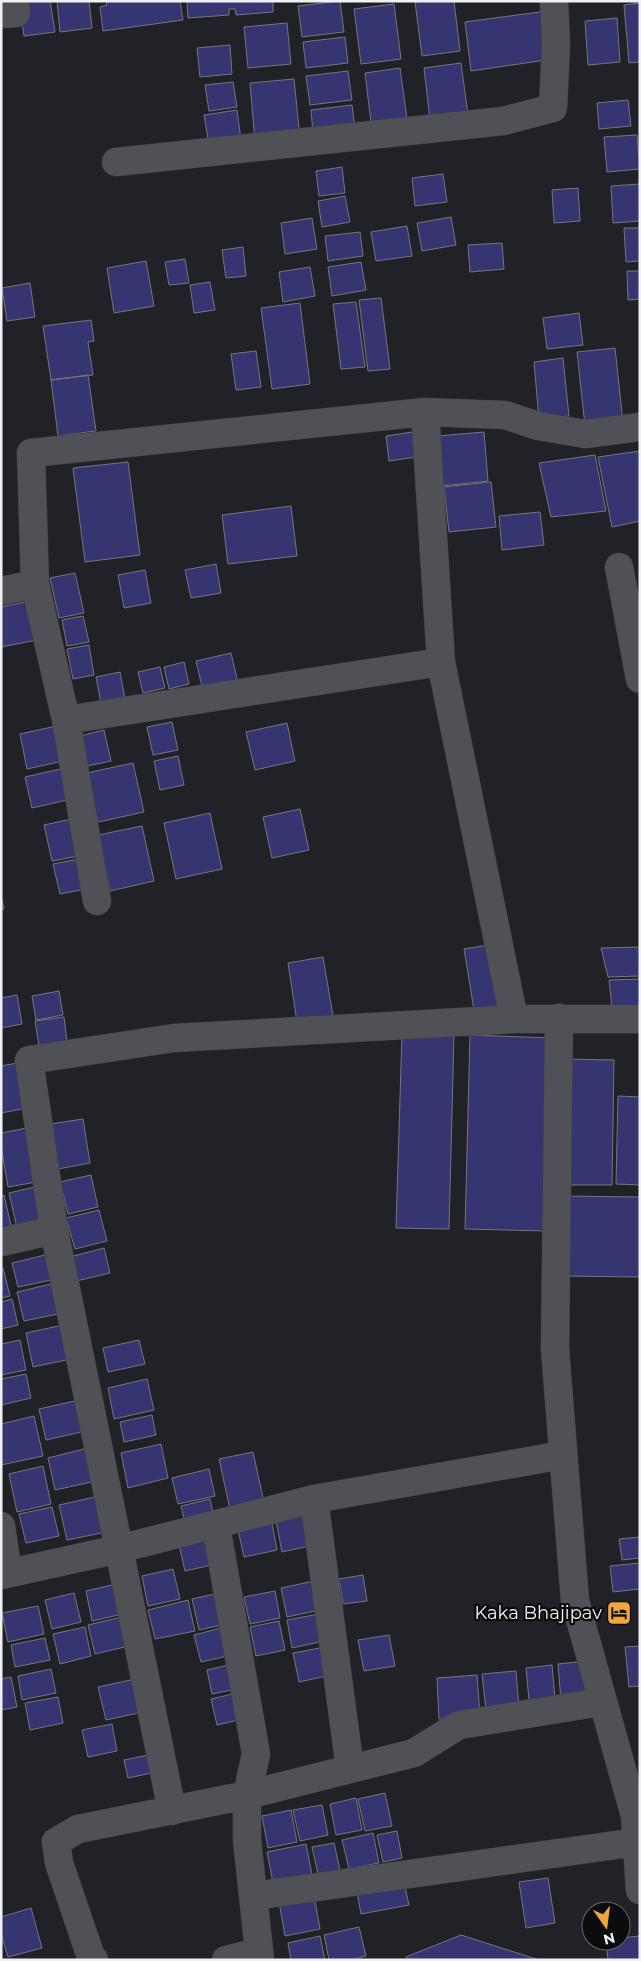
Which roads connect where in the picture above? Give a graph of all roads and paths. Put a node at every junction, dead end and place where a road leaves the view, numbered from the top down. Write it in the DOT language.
graph roads {
  1 [pos="15,1"];
  2 [pos="554,1"];
  3 [pos="1,14"];
  4 [pos="116,162"];
  5 [pos="425,412"];
  6 [pos="640,427"];
  7 [pos="620,567"];
  8 [pos="35,584"];
  9 [pos="1,591"];
  10 [pos="441,662"];
  11 [pos="640,679"];
  12 [pos="66,720"];
  13 [pos="97,901"];
  14 [pos="559,1018"];
  15 [pos="514,1019"];
  16 [pos="640,1019"];
  17 [pos="54,1230"];
  18 [pos="1,1242"];
  19 [pos="563,1455"];
  20 [pos="314,1499"];
  21 [pos="1,1526"];
  22 [pos="216,1526"];
  23 [pos="119,1549"];
  24 [pos="5,1574"];
  25 [pos="601,1702"];
  26 [pos="350,1769"];
  27 [pos="247,1795"];
  28 [pos="172,1811"];
  29 [pos="637,1842"];
  30 [pos="640,1890"];
  31 [pos="254,1896"];
  32 [pos="259,1956"];
  33 [pos="94,1960"];
  34 [pos="226,1960"];
  1 -- 3 [label="street"];
  2 -- 4 [label="street"];
  5 -- 6 [label="street"];
  5 -- 8 [label="street"];
  5 -- 10 [label="street"];
  7 -- 11 [label="street"];
  8 -- 9 [label="street"];
  8 -- 12 [label="street"];
  10 -- 12 [label="street"];
  10 -- 15 [label="street"];
  12 -- 13 [label="street"];
  14 -- 15 [label="street"];
  14 -- 16 [label="street"];
  14 -- 19 [label="street"];
  15 -- 17 [label="street"];
  17 -- 18 [label="street"];
  17 -- 23 [label="street"];
  19 -- 20 [label="street"];
  19 -- 25 [label="street"];
  20 -- 22 [label="street"];
  20 -- 26 [label="street"];
  21 -- 24 [label="street"];
  22 -- 23 [label="street"];
  22 -- 27 [label="street"];
  23 -- 24 [label="street"];
  23 -- 28 [label="street"];
  25 -- 26 [label="street"];
  25 -- 29 [label="street"];
  26 -- 27 [label="street"];
  27 -- 28 [label="street"];
  27 -- 31 [label="street"];
  28 -- 33 [label="street"];
  29 -- 30 [label="street"];
  29 -- 31 [label="street"];
  31 -- 32 [label="street"];
  32 -- 34 [label="street"];
}
